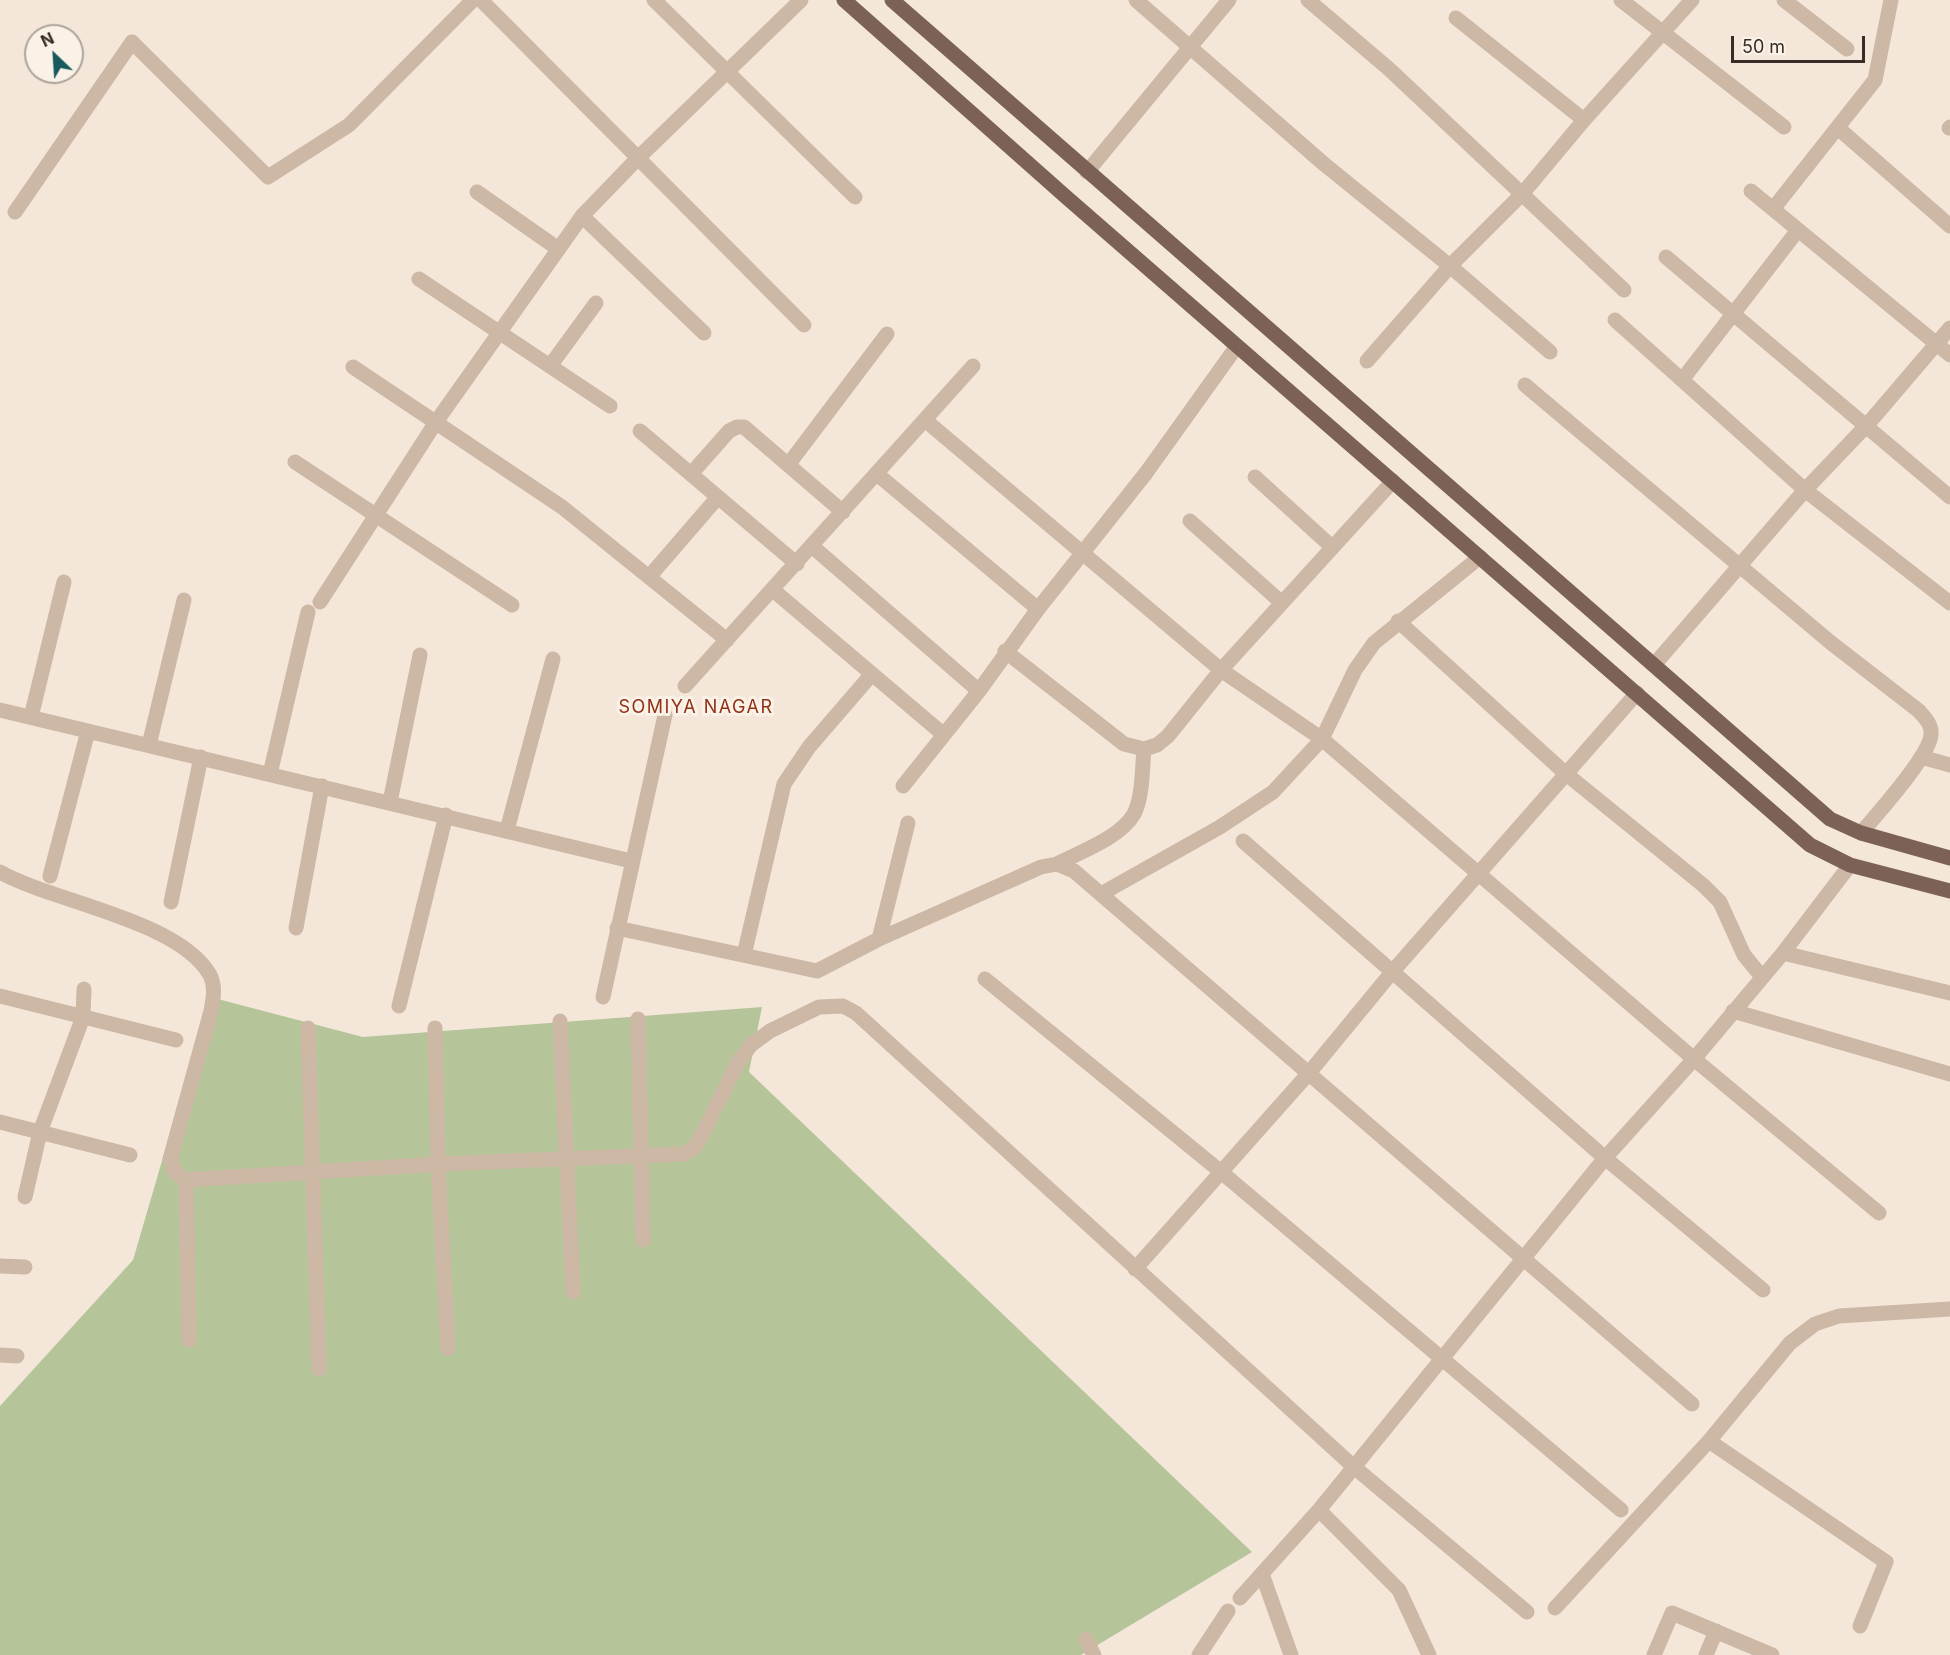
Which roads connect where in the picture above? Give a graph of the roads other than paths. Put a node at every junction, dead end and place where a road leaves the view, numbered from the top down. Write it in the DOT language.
graph roads {
  1 [pos="473,0"];
  2 [pos="481,0"];
  3 [pos="654,0"];
  4 [pos="801,0"];
  5 [pos="844,0"];
  6 [pos="892,0"];
  7 [pos="1136,0"];
  8 [pos="1229,0"];
  9 [pos="1308,0"];
  10 [pos="1621,0"];
  11 [pos="1692,0"];
  12 [pos="1784,0"];
  13 [pos="1891,0"];
  14 [pos="1456,18"];
  15 [pos="1663,34"];
  16 [pos="1191,47"];
  17 [pos="1847,50"];
  18 [pos="726,73"];
  19 [pos="1584,120"];
  20 [pos="1784,128"];
  21 [pos="1838,128"];
  22 [pos="638,158"];
  23 [pos="1087,172"];
  24 [pos="1750,191"];
  25 [pos="477,192"];
  26 [pos="1522,193"];
  27 [pos="855,197"];
  28 [pos="1773,209"];
  29 [pos="15,212"];
  30 [pos="582,216"];
  31 [pos="1950,226"];
  32 [pos="1798,230"];
  33 [pos="557,248"];
  34 [pos="1666,257"];
  35 [pos="1450,266"];
  36 [pos="419,279"];
  37 [pos="1624,290"];
  38 [pos="596,303"];
  39 [pos="1734,314"];
  40 [pos="1615,320"];
  41 [pos="804,325"];
  42 [pos="1950,328"];
  43 [pos="498,331"];
  44 [pos="704,333"];
  45 [pos="886,334"];
  46 [pos="1937,344"];
  47 [pos="1237,346"];
  48 [pos="1550,352"];
  49 [pos="1950,355"];
  50 [pos="1367,362"];
  51 [pos="550,366"];
  52 [pos="973,366"];
  53 [pos="353,367"];
  54 [pos="1682,380"];
  55 [pos="1525,385"];
  56 [pos="610,406"];
  57 [pos="925,420"];
  58 [pos="436,422"];
  59 [pos="1867,425"];
  60 [pos="640,431"];
  61 [pos="295,462"];
  62 [pos="788,465"];
  63 [pos="691,474"];
  64 [pos="877,474"];
  65 [pos="1255,477"];
  66 [pos="1392,481"];
  67 [pos="1805,490"];
  68 [pos="718,497"];
  69 [pos="1950,497"];
  70 [pos="843,512"];
  71 [pos="375,513"];
  72 [pos="1190,521"];
  73 [pos="813,547"];
  74 [pos="1332,547"];
  75 [pos="1083,554"];
  76 [pos="1480,557"];
  77 [pos="797,564"];
  78 [pos="1741,565"];
  79 [pos="649,577"];
  80 [pos="64,582"];
  81 [pos="773,590"];
  82 [pos="184,600"];
  83 [pos="1282,603"];
  84 [pos="1950,603"];
  85 [pos="512,606"];
  86 [pos="1038,609"];
  87 [pos="1398,621"];
  88 [pos="727,640"];
  89 [pos="1005,651"];
  90 [pos="420,656"];
  91 [pos="553,659"];
  92 [pos="1654,665"];
  93 [pos="1221,670"];
  94 [pos="872,674"];
  95 [pos="685,686"];
  96 [pos="979,691"];
  97 [pos="1636,693"];
  98 [pos="0,710"];
  99 [pos="665,715"];
  100 [pos="31,717"];
  101 [pos="88,730"];
  102 [pos="944,735"];
  103 [pos="1322,739"];
  104 [pos="149,745"];
  105 [pos="1144,750"];
  106 [pos="201,757"];
  107 [pos="1922,757"];
  108 [pos="1950,765"];
  109 [pos="1565,773"];
  110 [pos="270,774"];
  111 [pos="322,786"];
  112 [pos="903,786"];
  113 [pos="390,802"];
  114 [pos="446,815"];
  115 [pos="908,824"];
  116 [pos="507,830"];
  117 [pos="1861,833"];
  118 [pos="1243,842"];
  119 [pos="1950,858"];
  120 [pos="631,861"];
  121 [pos="1057,864"];
  122 [pos="1850,865"];
  123 [pos="0,872"];
  124 [pos="1478,874"];
  125 [pos="50,876"];
  126 [pos="1950,891"];
  127 [pos="1101,894"];
  128 [pos="171,902"];
  129 [pos="296,928"];
  130 [pos="617,928"];
  131 [pos="879,939"];
  132 [pos="1783,953"];
  133 [pos="744,955"];
  134 [pos="1394,971"];
  135 [pos="1762,977"];
  136 [pos="985,979"];
  137 [pos="84,989"];
  138 [pos="1950,993"];
  139 [pos="0,996"];
  140 [pos="603,998"];
  141 [pos="399,1006"];
  142 [pos="1733,1011"];
  143 [pos="83,1017"];
  144 [pos="638,1019"];
  145 [pos="560,1021"];
  146 [pos="308,1028"];
  147 [pos="435,1028"];
  148 [pos="176,1040"];
  149 [pos="1694,1059"];
  150 [pos="1309,1073"];
  151 [pos="1950,1074"];
  152 [pos="0,1122"];
  153 [pos="40,1132"];
  154 [pos="130,1155"];
  155 [pos="640,1156"];
  156 [pos="1605,1158"];
  157 [pos="567,1160"];
  158 [pos="438,1164"];
  159 [pos="1220,1171"];
  160 [pos="313,1172"];
  161 [pos="186,1180"];
  162 [pos="25,1197"];
  163 [pos="1879,1213"];
  164 [pos="643,1240"];
  165 [pos="1523,1259"];
  166 [pos="0,1266"];
  167 [pos="25,1268"];
  168 [pos="1135,1269"];
  169 [pos="1763,1290"];
  170 [pos="573,1292"];
  171 [pos="1950,1309"];
  172 [pos="189,1340"];
  173 [pos="448,1348"];
  174 [pos="0,1355"];
  175 [pos="17,1356"];
  176 [pos="1442,1358"];
  177 [pos="319,1370"];
  178 [pos="1692,1404"];
  179 [pos="1709,1441"];
  180 [pos="1354,1467"];
  181 [pos="1319,1510"];
  182 [pos="1621,1510"];
  183 [pos="1262,1574"];
  184 [pos="1240,1598"];
  185 [pos="1555,1608"];
  186 [pos="1228,1611"];
  187 [pos="1527,1612"];
  188 [pos="1860,1626"];
  189 [pos="1716,1631"];
  190 [pos="1086,1639"];
  191 [pos="1094,1655"];
  192 [pos="1199,1655"];
  193 [pos="1291,1655"];
  194 [pos="1429,1655"];
  195 [pos="1654,1655"];
  196 [pos="1706,1655"];
  197 [pos="1772,1655"];
  1 -- 29 [label="street"];
  2 -- 22 [label="street"];
  3 -- 18 [label="street"];
  4 -- 18 [label="street"];
  5 -- 47 [label="main road"];
  6 -- 23 [label="main road"];
  7 -- 16 [label="street"];
  8 -- 16 [label="street"];
  9 -- 26 [label="street"];
  10 -- 15 [label="street"];
  11 -- 15 [label="street"];
  12 -- 17 [label="street"];
  13 -- 21 [label="street"];
  14 -- 19 [label="street"];
  15 -- 19 [label="street"];
  15 -- 20 [label="street"];
  16 -- 23 [label="street"];
  16 -- 35 [label="street"];
  18 -- 22 [label="street"];
  18 -- 27 [label="street"];
  19 -- 26 [label="street"];
  21 -- 28 [label="street"];
  21 -- 31 [label="street"];
  22 -- 30 [label="street"];
  22 -- 41 [label="street"];
  23 -- 92 [label="main road"];
  24 -- 28 [label="street"];
  25 -- 33 [label="street"];
  26 -- 35 [label="street"];
  26 -- 37 [label="street"];
  28 -- 32 [label="street"];
  30 -- 33 [label="street"];
  30 -- 44 [label="street"];
  32 -- 39 [label="street"];
  32 -- 46 [label="street"];
  33 -- 43 [label="street"];
  34 -- 39 [label="street"];
  35 -- 48 [label="street"];
  35 -- 50 [label="street"];
  36 -- 43 [label="street"];
  38 -- 51 [label="street"];
  39 -- 54 [label="street"];
  39 -- 59 [label="street"];
  40 -- 54 [label="street"];
  42 -- 46 [label="street"];
  43 -- 51 [label="street"];
  43 -- 58 [label="street"];
  45 -- 62 [label="street"];
  46 -- 49 [label="street"];
  46 -- 59 [label="street"];
  47 -- 66 [label="main road"];
  47 -- 75 [label="street"];
  51 -- 56 [label="street"];
  52 -- 57 [label="street"];
  53 -- 58 [label="street"];
  54 -- 67 [label="street"];
  55 -- 78 [label="street"];
  57 -- 64 [label="street"];
  57 -- 75 [label="street"];
  58 -- 71 [label="street"];
  58 -- 79 [label="street"];
  59 -- 67 [label="street"];
  59 -- 69 [label="street"];
  60 -- 63 [label="street"];
  61 -- 71 [label="street"];
  62 -- 63 [label="street"];
  62 -- 70 [label="street"];
  63 -- 68 [label="street"];
  64 -- 70 [label="street"];
  64 -- 86 [label="street"];
  65 -- 74 [label="street"];
  66 -- 74 [label="street"];
  66 -- 76 [label="main road"];
  67 -- 78 [label="street"];
  67 -- 84 [label="street"];
  68 -- 77 [label="street"];
  68 -- 79 [label="street"];
  70 -- 73 [label="street"];
  71 -- 85 [label="street"];
  71 -- 110 [label="street"];
  72 -- 83 [label="street"];
  73 -- 77 [label="street"];
  73 -- 96 [label="street"];
  74 -- 83 [label="street"];
  75 -- 86 [label="street"];
  75 -- 93 [label="street"];
  76 -- 87 [label="street"];
  76 -- 97 [label="main road"];
  77 -- 81 [label="street"];
  78 -- 92 [label="street"];
  78 -- 107 [label="street"];
  79 -- 88 [label="street"];
  80 -- 100 [label="street"];
  81 -- 88 [label="street"];
  81 -- 94 [label="street"];
  82 -- 104 [label="street"];
  83 -- 93 [label="street"];
  86 -- 89 [label="street"];
  87 -- 103 [label="street"];
  87 -- 109 [label="street"];
  88 -- 95 [label="street"];
  89 -- 96 [label="street"];
  89 -- 105 [label="street"];
  90 -- 113 [label="street"];
  91 -- 116 [label="street"];
  92 -- 117 [label="main road"];
  93 -- 103 [label="street"];
  93 -- 105 [label="street"];
  94 -- 102 [label="street"];
  94 -- 133 [label="street"];
  96 -- 102 [label="street"];
  97 -- 109 [label="street"];
  97 -- 122 [label="main road"];
  98 -- 100 [label="street"];
  99 -- 120 [label="street"];
  100 -- 101 [label="street"];
  101 -- 104 [label="street"];
  101 -- 125 [label="street"];
  102 -- 112 [label="street"];
  103 -- 124 [label="street"];
  103 -- 127 [label="street"];
  104 -- 106 [label="street"];
  105 -- 121 [label="street"];
  106 -- 110 [label="street"];
  106 -- 128 [label="street"];
  107 -- 108 [label="street"];
  107 -- 117 [label="street"];
  109 -- 124 [label="street"];
  109 -- 135 [label="street"];
  110 -- 111 [label="street"];
  111 -- 113 [label="street"];
  111 -- 129 [label="street"];
  113 -- 114 [label="street"];
  114 -- 116 [label="street"];
  114 -- 141 [label="street"];
  115 -- 131 [label="street"];
  116 -- 120 [label="street"];
  117 -- 119 [label="main road"];
  118 -- 134 [label="street"];
  120 -- 130 [label="street"];
  121 -- 127 [label="street"];
  121 -- 131 [label="street"];
  122 -- 126 [label="main road"];
  122 -- 132 [label="street"];
  123 -- 161 [label="street"];
  124 -- 134 [label="street"];
  124 -- 149 [label="street"];
  127 -- 150 [label="street"];
  130 -- 133 [label="street"];
  130 -- 140 [label="street"];
  131 -- 133 [label="street"];
  132 -- 135 [label="street"];
  132 -- 138 [label="street"];
  134 -- 150 [label="street"];
  134 -- 156 [label="street"];
  135 -- 142 [label="street"];
  136 -- 159 [label="street"];
  137 -- 143 [label="street"];
  139 -- 143 [label="street"];
  142 -- 149 [label="street"];
  142 -- 151 [label="street"];
  143 -- 148 [label="street"];
  143 -- 153 [label="street"];
  144 -- 155 [label="street"];
  145 -- 157 [label="street"];
  146 -- 160 [label="street"];
  147 -- 158 [label="street"];
  149 -- 156 [label="street"];
  149 -- 163 [label="street"];
  150 -- 159 [label="street"];
  150 -- 165 [label="street"];
  152 -- 153 [label="street"];
  153 -- 154 [label="street"];
  153 -- 162 [label="street"];
  155 -- 157 [label="street"];
  155 -- 164 [label="street"];
  155 -- 168 [label="street"];
  156 -- 165 [label="street"];
  156 -- 169 [label="street"];
  157 -- 158 [label="street"];
  157 -- 170 [label="street"];
  158 -- 160 [label="street"];
  158 -- 173 [label="street"];
  159 -- 168 [label="street"];
  159 -- 176 [label="street"];
  160 -- 161 [label="street"];
  160 -- 177 [label="street"];
  161 -- 172 [label="street"];
  165 -- 176 [label="street"];
  165 -- 178 [label="street"];
  166 -- 167 [label="street"];
  168 -- 180 [label="street"];
  171 -- 179 [label="street"];
  174 -- 175 [label="street"];
  176 -- 180 [label="street"];
  176 -- 182 [label="street"];
  179 -- 185 [label="street"];
  179 -- 188 [label="street"];
  180 -- 181 [label="street"];
  180 -- 187 [label="street"];
  181 -- 183 [label="street"];
  181 -- 194 [label="street"];
  183 -- 184 [label="street"];
  183 -- 193 [label="street"];
  186 -- 192 [label="street"];
  189 -- 195 [label="street"];
  189 -- 196 [label="street"];
  189 -- 197 [label="street"];
  190 -- 191 [label="street"];
}
